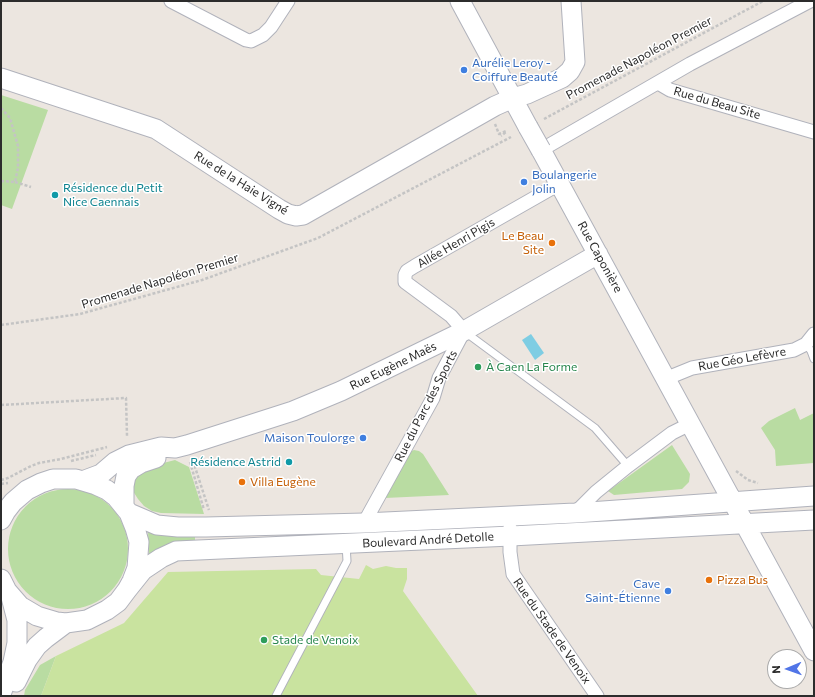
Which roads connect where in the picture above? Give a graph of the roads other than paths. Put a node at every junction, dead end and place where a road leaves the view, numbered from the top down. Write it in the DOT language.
graph roads {
  1 [pos="171,1"];
  2 [pos="288,1"];
  3 [pos="460,1"];
  4 [pos="572,1"];
  5 [pos="810,1"];
  6 [pos="1,78"];
  7 [pos="658,83"];
  8 [pos="516,104"];
  9 [pos="814,132"];
  10 [pos="541,150"];
  11 [pos="559,184"];
  12 [pos="598,254"];
  13 [pos="464,331"];
  14 [pos="810,339"];
  15 [pos="814,359"];
  16 [pos="666,379"];
  17 [pos="690,424"];
  18 [pos="175,448"];
  19 [pos="628,466"];
  20 [pos="85,480"];
  21 [pos="814,496"];
  22 [pos="7,504"];
  23 [pos="126,510"];
  24 [pos="575,513"];
  25 [pos="739,514"];
  26 [pos="509,516"];
  27 [pos="1,520"];
  28 [pos="814,520"];
  29 [pos="364,523"];
  30 [pos="511,536"];
  31 [pos="346,544"];
  32 [pos="1,579"];
  33 [pos="127,590"];
  34 [pos="11,596"];
  35 [pos="66,623"];
  36 [pos="814,651"];
  37 [pos="4,691"];
  38 [pos="276,696"];
  39 [pos="598,696"];
  1 -- 2 [label="street"];
  3 -- 8 [label="main road, Rue Caponière"];
  4 -- 8 [label="main road"];
  5 -- 7 [label="street"];
  6 -- 8 [label="main road, Rue de la Haie Vigné"];
  7 -- 9 [label="street, Rue du Beau Site"];
  7 -- 10 [label="street, Rue du Beau Site"];
  8 -- 10 [label="main road, Rue Caponière, bridge"];
  10 -- 11 [label="main road, Rue Caponière"];
  11 -- 12 [label="main road, Rue Caponière"];
  11 -- 13 [label="street, Allée Henri Pigis"];
  12 -- 13 [label="main road, Rue Eugène Maës"];
  12 -- 16 [label="main road, Rue Caponière"];
  13 -- 18 [label="main road, Rue Eugène Maës"];
  13 -- 19 [label="lane"];
  13 -- 29 [label="street, Rue du Parc des Sports"];
  14 -- 15 [label="lane"];
  14 -- 16 [label="street, Rue Géo Lefèvre"];
  16 -- 17 [label="main road, Rue Caponière"];
  17 -- 19 [label="street"];
  17 -- 25 [label="main road, Rue Caponière"];
  18 -- 20 [label="main road, Rue Eugène Maës"];
  18 -- 23 [label="main road, Rue Eugène Maës"];
  19 -- 24 [label="street"];
  20 -- 22 [label="main road"];
  20 -- 23 [label="main road"];
  21 -- 25 [label="main road"];
  22 -- 27 [label="main road"];
  23 -- 29 [label="main road, Boulevard André Detolle"];
  23 -- 33 [label="main road"];
  24 -- 25 [label="main road, Boulevard André Detolle"];
  24 -- 26 [label="main road, Boulevard André Detolle"];
  25 -- 28 [label="main road"];
  25 -- 30 [label="main road, Boulevard André Detolle"];
  25 -- 36 [label="main road, Rue Caponière"];
  26 -- 29 [label="main road, Boulevard André Detolle"];
  26 -- 30 [label="street, Rue du Stade de Venoix"];
  30 -- 31 [label="main road, Boulevard André Detolle"];
  30 -- 39 [label="street, Rue du Stade de Venoix"];
  31 -- 33 [label="main road, Boulevard André Detolle"];
  31 -- 38 [label="lane"];
  32 -- 34 [label="main road"];
  33 -- 35 [label="main road"];
  34 -- 35 [label="main road"];
  34 -- 37 [label="main road"];
  35 -- 37 [label="main road"];
}
